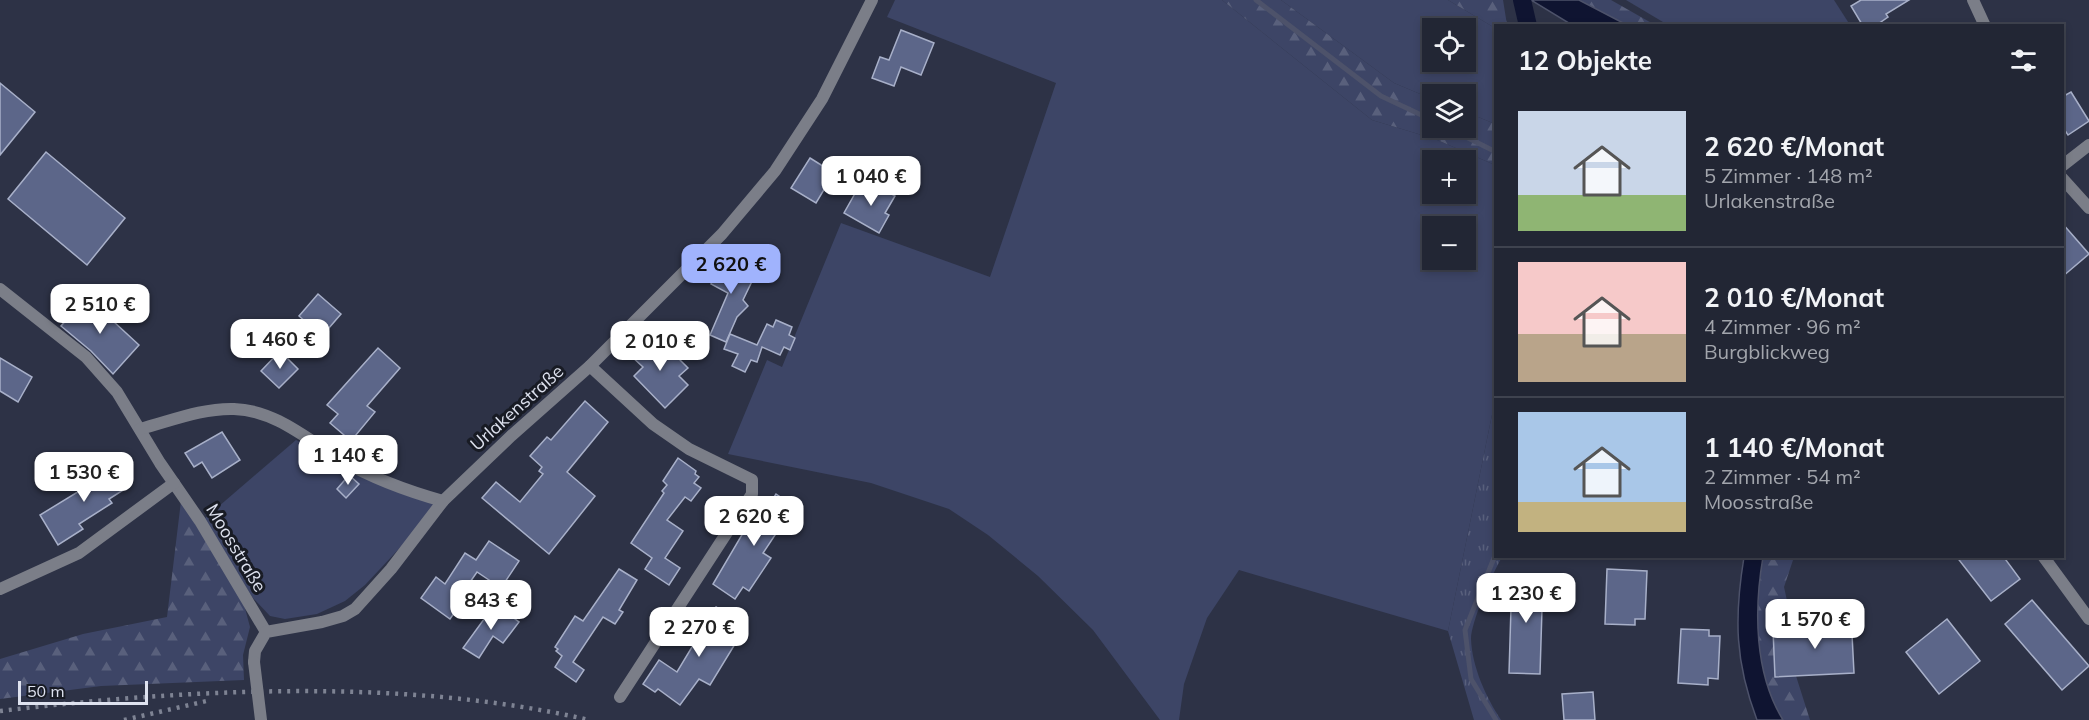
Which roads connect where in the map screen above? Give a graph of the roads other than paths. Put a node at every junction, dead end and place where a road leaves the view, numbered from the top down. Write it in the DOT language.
graph roads {
  1 [pos="872,0"];
  2 [pos="1973,0"];
  3 [pos="1984,24"];
  4 [pos="2089,144"];
  5 [pos="2064,164"];
  6 [pos="2064,180"];
  7 [pos="2089,208"];
  8 [pos="0,289"];
  9 [pos="590,366"];
  10 [pos="140,429"];
  11 [pos="174,483"];
  12 [pos="443,501"];
  13 [pos="2044,558"];
  14 [pos="0,589"];
  15 [pos="2089,619"];
  16 [pos="266,632"];
  17 [pos="620,697"];
  18 [pos="261,720"];
  1 -- 9 [label="street, Urlakenstraße"];
  2 -- 3 [label="street"];
  4 -- 5 [label="street"];
  6 -- 7 [label="street"];
  8 -- 10 [label="street, Moosstraße"];
  9 -- 12 [label="street, Urlakenstraße"];
  9 -- 17 [label="street"];
  10 -- 11 [label="street, Moosstraße"];
  10 -- 12 [label="street"];
  11 -- 14 [label="street"];
  11 -- 16 [label="street, Moosstraße"];
  12 -- 16 [label="street, Urlakenstraße"];
  13 -- 15 [label="street"];
  16 -- 18 [label="street, bridge"];
}
